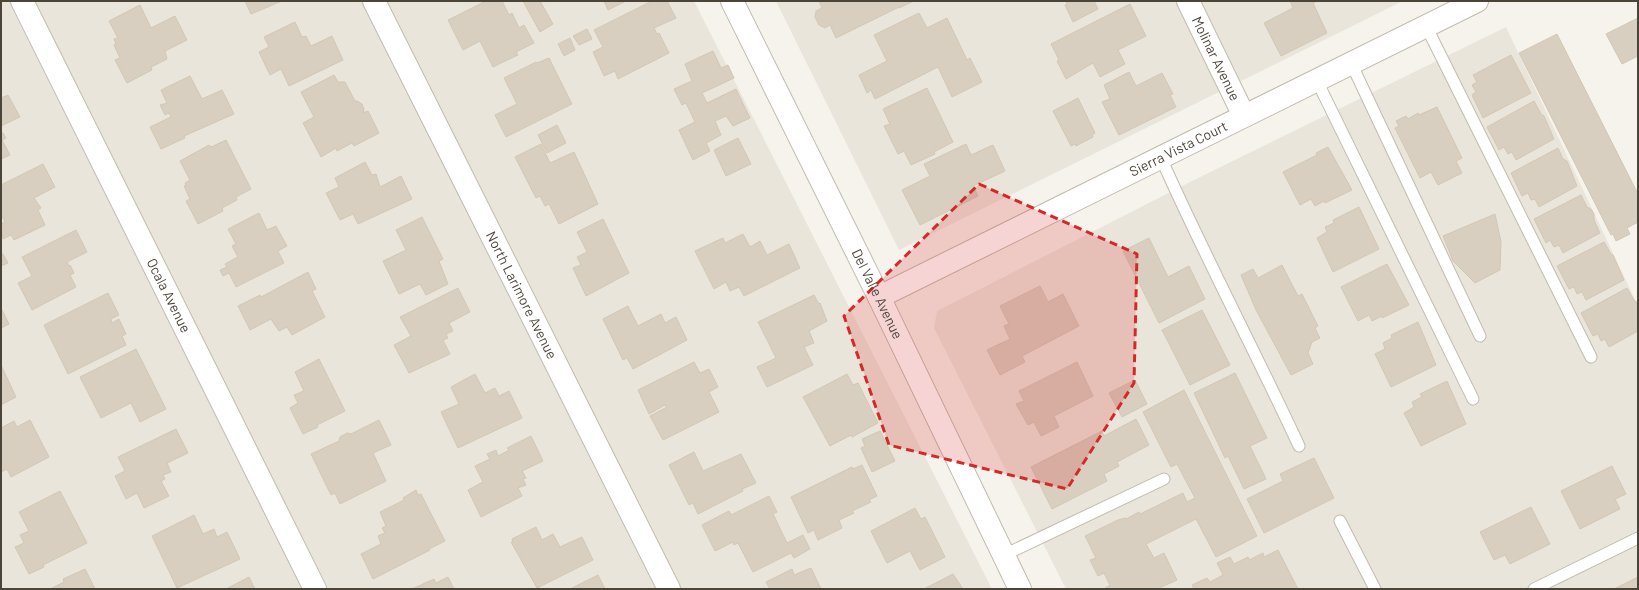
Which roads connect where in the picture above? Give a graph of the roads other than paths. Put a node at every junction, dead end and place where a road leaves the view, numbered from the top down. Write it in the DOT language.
graph roads {
  1 [pos="22,1"];
  2 [pos="374,1"];
  3 [pos="732,1"];
  4 [pos="1188,1"];
  5 [pos="1477,1"];
  6 [pos="1426,26"];
  7 [pos="1351,63"];
  8 [pos="1316,81"];
  9 [pos="1244,116"];
  10 [pos="1160,158"];
  11 [pos="879,297"];
  12 [pos="1480,336"];
  13 [pos="1591,357"];
  14 [pos="1473,399"];
  15 [pos="1299,446"];
  16 [pos="1164,479"];
  17 [pos="1340,520"];
  18 [pos="1638,538"];
  19 [pos="1004,554"];
  20 [pos="315,589"];
  21 [pos="669,589"];
  22 [pos="1020,589"];
  23 [pos="1375,589"];
  24 [pos="1534,589"];
  1 -- 20 [label="street, Ocala Avenue"];
  2 -- 21 [label="street, North Larimore Avenue"];
  3 -- 11 [label="street, Del Valle Avenue"];
  4 -- 9 [label="street, Molinar Avenue"];
  5 -- 6 [label="street, Sierra Vista Court"];
  6 -- 7 [label="street, Sierra Vista Court"];
  6 -- 13 [label="lane"];
  7 -- 8 [label="street, Sierra Vista Court"];
  7 -- 12 [label="lane"];
  8 -- 9 [label="street, Sierra Vista Court"];
  8 -- 14 [label="lane"];
  9 -- 10 [label="street, Sierra Vista Court"];
  10 -- 11 [label="street, Sierra Vista Court"];
  10 -- 15 [label="lane"];
  11 -- 19 [label="street, Del Valle Avenue"];
  16 -- 19 [label="lane"];
  17 -- 23 [label="lane"];
  18 -- 24 [label="lane"];
  19 -- 22 [label="street, Del Valle Avenue"];
}
